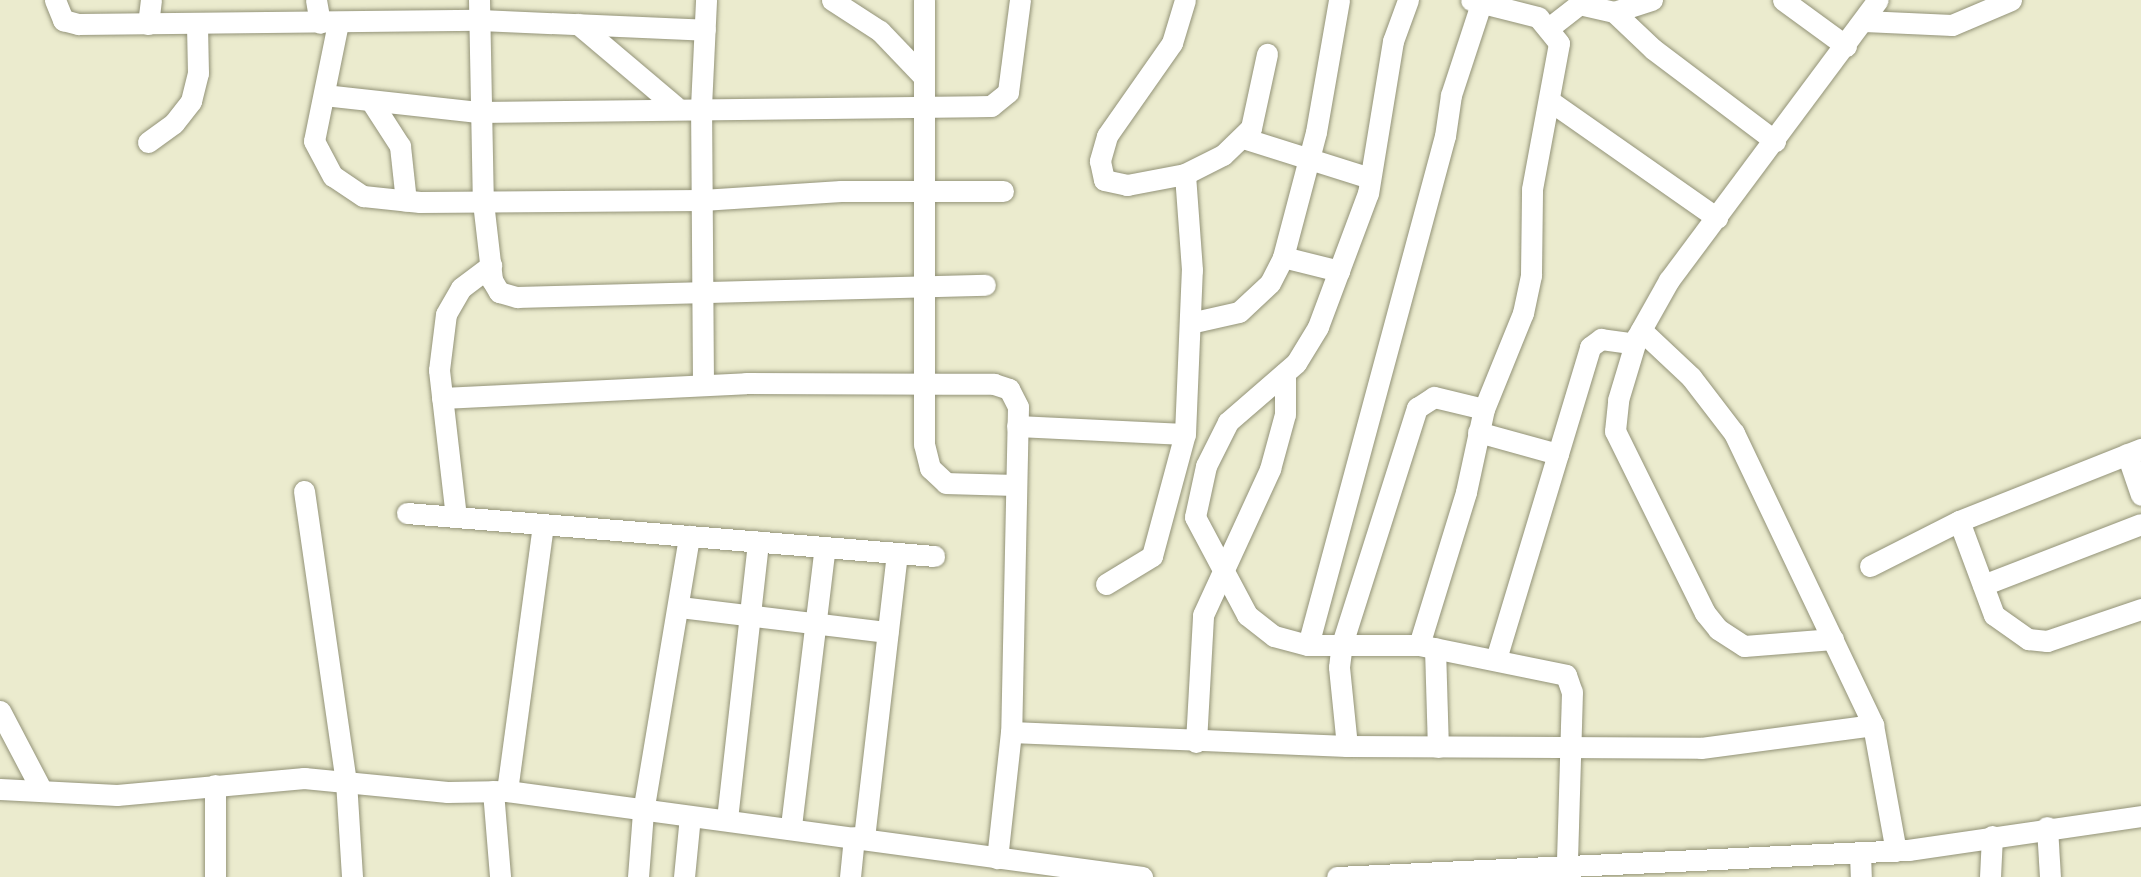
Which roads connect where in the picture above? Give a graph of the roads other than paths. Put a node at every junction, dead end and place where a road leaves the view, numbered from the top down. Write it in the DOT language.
graph roads {
  1 [pos="55,0"];
  2 [pos="151,0"];
  3 [pos="316,0"];
  4 [pos="706,0"];
  5 [pos="832,0"];
  6 [pos="924,0"];
  7 [pos="1020,0"];
  8 [pos="1185,0"];
  9 [pos="1339,0"];
  10 [pos="1408,0"];
  11 [pos="1653,0"];
  12 [pos="1783,0"];
  13 [pos="1878,0"];
  14 [pos="2011,0"];
  15 [pos="1476,2"];
  16 [pos="1580,2"];
  17 [pos="480,10"];
  18 [pos="1614,12"];
  19 [pos="1864,21"];
  20 [pos="329,23"];
  21 [pos="148,24"];
  22 [pos="197,24"];
  23 [pos="578,24"];
  24 [pos="1550,27"];
  25 [pos="705,30"];
  26 [pos="1846,46"];
  27 [pos="1266,54"];
  28 [pos="923,76"];
  29 [pos="324,95"];
  30 [pos="371,101"];
  31 [pos="1550,101"];
  32 [pos="675,106"];
  33 [pos="922,106"];
  34 [pos="701,107"];
  35 [pos="478,112"];
  36 [pos="1243,138"];
  37 [pos="1776,141"];
  38 [pos="148,142"];
  39 [pos="1308,159"];
  40 [pos="1185,174"];
  41 [pos="1370,178"];
  42 [pos="1003,191"];
  43 [pos="923,192"];
  44 [pos="702,200"];
  45 [pos="406,201"];
  46 [pos="483,202"];
  47 [pos="1717,218"];
  48 [pos="1283,257"];
  49 [pos="491,265"];
  50 [pos="1339,271"];
  51 [pos="985,285"];
  52 [pos="926,286"];
  53 [pos="701,294"];
  54 [pos="1190,323"];
  55 [pos="1638,337"];
  56 [pos="1285,373"];
  57 [pos="926,383"];
  58 [pos="703,384"];
  59 [pos="442,398"];
  60 [pos="1484,409"];
  61 [pos="1017,426"];
  62 [pos="1478,432"];
  63 [pos="1185,434"];
  64 [pos="2134,452"];
  65 [pos="1558,454"];
  66 [pos="1014,485"];
  67 [pos="304,491"];
  68 [pos="2141,495"];
  69 [pos="407,513"];
  70 [pos="456,517"];
  71 [pos="1959,521"];
  72 [pos="543,524"];
  73 [pos="2141,524"];
  74 [pos="689,536"];
  75 [pos="758,542"];
  76 [pos="825,547"];
  77 [pos="897,553"];
  78 [pos="934,556"];
  79 [pos="1870,566"];
  80 [pos="1221,574"];
  81 [pos="1106,584"];
  82 [pos="1983,584"];
  83 [pos="680,607"];
  84 [pos="2141,609"];
  85 [pos="753,616"];
  86 [pos="819,624"];
  87 [pos="887,632"];
  88 [pos="1833,639"];
  89 [pos="1342,644"];
  90 [pos="1308,645"];
  91 [pos="1427,647"];
  92 [pos="1496,659"];
  93 [pos="0,711"];
  94 [pos="1873,725"];
  95 [pos="1012,733"];
  96 [pos="1196,742"];
  97 [pos="1347,746"];
  98 [pos="1438,747"];
  99 [pos="1570,749"];
  100 [pos="346,781"];
  101 [pos="215,785"];
  102 [pos="0,789"];
  103 [pos="41,789"];
  104 [pos="500,791"];
  105 [pos="643,812"];
  106 [pos="690,816"];
  107 [pos="2141,816"];
  108 [pos="727,820"];
  109 [pos="791,826"];
  110 [pos="2048,827"];
  111 [pos="1992,836"];
  112 [pos="859,838"];
  113 [pos="1896,850"];
  114 [pos="1860,852"];
  115 [pos="1567,865"];
  116 [pos="1008,866"];
  117 [pos="1780,867"];
  118 [pos="1710,868"];
  119 [pos="215,877"];
  120 [pos="352,877"];
  121 [pos="500,877"];
  122 [pos="638,877"];
  123 [pos="684,877"];
  124 [pos="850,877"];
  125 [pos="1142,877"];
  126 [pos="1338,877"];
  127 [pos="1861,877"];
  128 [pos="1990,877"];
  129 [pos="2050,877"];
  1 -- 21 [label="street"];
  2 -- 21 [label="street"];
  3 -- 20 [label="street"];
  4 -- 25 [label="street"];
  5 -- 28 [label="street"];
  6 -- 28 [label="street"];
  7 -- 33 [label="street"];
  8 -- 40 [label="street"];
  9 -- 39 [label="street"];
  10 -- 41 [label="street"];
  11 -- 18 [label="street"];
  12 -- 26 [label="street"];
  13 -- 19 [label="street"];
  14 -- 19 [label="street"];
  15 -- 24 [label="street"];
  15 -- 90 [label="street"];
  16 -- 18 [label="street"];
  16 -- 24 [label="street"];
  17 -- 20 [label="street"];
  17 -- 23 [label="street"];
  17 -- 35 [label="street"];
  18 -- 37 [label="street"];
  19 -- 26 [label="street"];
  20 -- 22 [label="street"];
  20 -- 29 [label="street"];
  21 -- 22 [label="street"];
  22 -- 38 [label="street"];
  23 -- 25 [label="street"];
  23 -- 32 [label="street"];
  24 -- 31 [label="street"];
  25 -- 34 [label="street"];
  26 -- 37 [label="street"];
  27 -- 36 [label="street"];
  28 -- 33 [label="street"];
  29 -- 30 [label="street"];
  29 -- 45 [label="street"];
  30 -- 35 [label="street"];
  30 -- 45 [label="street"];
  31 -- 47 [label="street"];
  31 -- 60 [label="street"];
  32 -- 34 [label="street"];
  32 -- 35 [label="street"];
  33 -- 34 [label="street"];
  33 -- 43 [label="street"];
  34 -- 44 [label="street"];
  35 -- 46 [label="street"];
  36 -- 39 [label="street"];
  36 -- 40 [label="street"];
  37 -- 47 [label="street"];
  39 -- 41 [label="street"];
  39 -- 48 [label="street"];
  40 -- 54 [label="street"];
  41 -- 50 [label="street"];
  42 -- 43 [label="street"];
  43 -- 44 [label="street"];
  43 -- 52 [label="street"];
  44 -- 46 [label="street"];
  44 -- 53 [label="street"];
  45 -- 46 [label="street"];
  46 -- 49 [label="street"];
  47 -- 55 [label="street"];
  48 -- 50 [label="street"];
  48 -- 54 [label="street"];
  49 -- 53 [label="street"];
  49 -- 59 [label="street"];
  50 -- 56 [label="street"];
  51 -- 52 [label="street"];
  52 -- 53 [label="street"];
  52 -- 57 [label="street"];
  53 -- 58 [label="street"];
  54 -- 63 [label="street"];
  55 -- 65 [label="street"];
  55 -- 88 [label="street"];
  55 -- 88 [label="street"];
  56 -- 80 [label="street"];
  56 -- 80 [label="street"];
  57 -- 58 [label="street"];
  57 -- 61 [label="street"];
  57 -- 66 [label="street"];
  58 -- 59 [label="street"];
  59 -- 70 [label="street"];
  60 -- 62 [label="street"];
  60 -- 89 [label="street"];
  61 -- 63 [label="street"];
  61 -- 66 [label="street"];
  62 -- 65 [label="street"];
  62 -- 91 [label="street"];
  63 -- 81 [label="street"];
  64 -- 68 [label="street"];
  64 -- 71 [label="street"];
  65 -- 92 [label="street"];
  66 -- 95 [label="street"];
  67 -- 100 [label="street"];
  69 -- 70 [label="street"];
  70 -- 72 [label="street"];
  71 -- 79 [label="street"];
  71 -- 82 [label="street"];
  72 -- 74 [label="street"];
  72 -- 104 [label="street"];
  73 -- 82 [label="street"];
  74 -- 75 [label="street"];
  74 -- 83 [label="street"];
  75 -- 76 [label="street"];
  75 -- 85 [label="street"];
  76 -- 77 [label="street"];
  76 -- 86 [label="street"];
  77 -- 78 [label="street"];
  77 -- 87 [label="street"];
  80 -- 90 [label="street"];
  80 -- 96 [label="street"];
  82 -- 84 [label="street"];
  83 -- 85 [label="street"];
  83 -- 105 [label="street"];
  85 -- 86 [label="street"];
  85 -- 108 [label="street"];
  86 -- 87 [label="street"];
  86 -- 109 [label="street"];
  87 -- 112 [label="street"];
  88 -- 94 [label="street"];
  89 -- 90 [label="street"];
  89 -- 91 [label="street"];
  89 -- 97 [label="street"];
  91 -- 92 [label="street"];
  91 -- 98 [label="street"];
  92 -- 99 [label="street"];
  93 -- 103 [label="street"];
  94 -- 99 [label="street"];
  94 -- 113 [label="street"];
  95 -- 96 [label="street"];
  95 -- 116 [label="street"];
  96 -- 97 [label="street"];
  97 -- 98 [label="street"];
  98 -- 99 [label="street"];
  99 -- 115 [label="street"];
  100 -- 101 [label="street"];
  100 -- 104 [label="street"];
  100 -- 120 [label="street"];
  101 -- 103 [label="street"];
  101 -- 119 [label="street"];
  102 -- 103 [label="street"];
  104 -- 105 [label="street"];
  104 -- 121 [label="street"];
  105 -- 106 [label="street"];
  105 -- 122 [label="street"];
  106 -- 108 [label="street"];
  106 -- 123 [label="street"];
  107 -- 110 [label="street"];
  108 -- 109 [label="street"];
  109 -- 112 [label="street"];
  110 -- 111 [label="street"];
  110 -- 129 [label="street"];
  111 -- 113 [label="street"];
  111 -- 128 [label="street"];
  112 -- 116 [label="street"];
  112 -- 124 [label="street"];
  113 -- 114 [label="street"];
  114 -- 117 [label="street"];
  114 -- 127 [label="street"];
  115 -- 118 [label="street"];
  115 -- 126 [label="street"];
  116 -- 125 [label="street"];
  117 -- 118 [label="street"];
}
